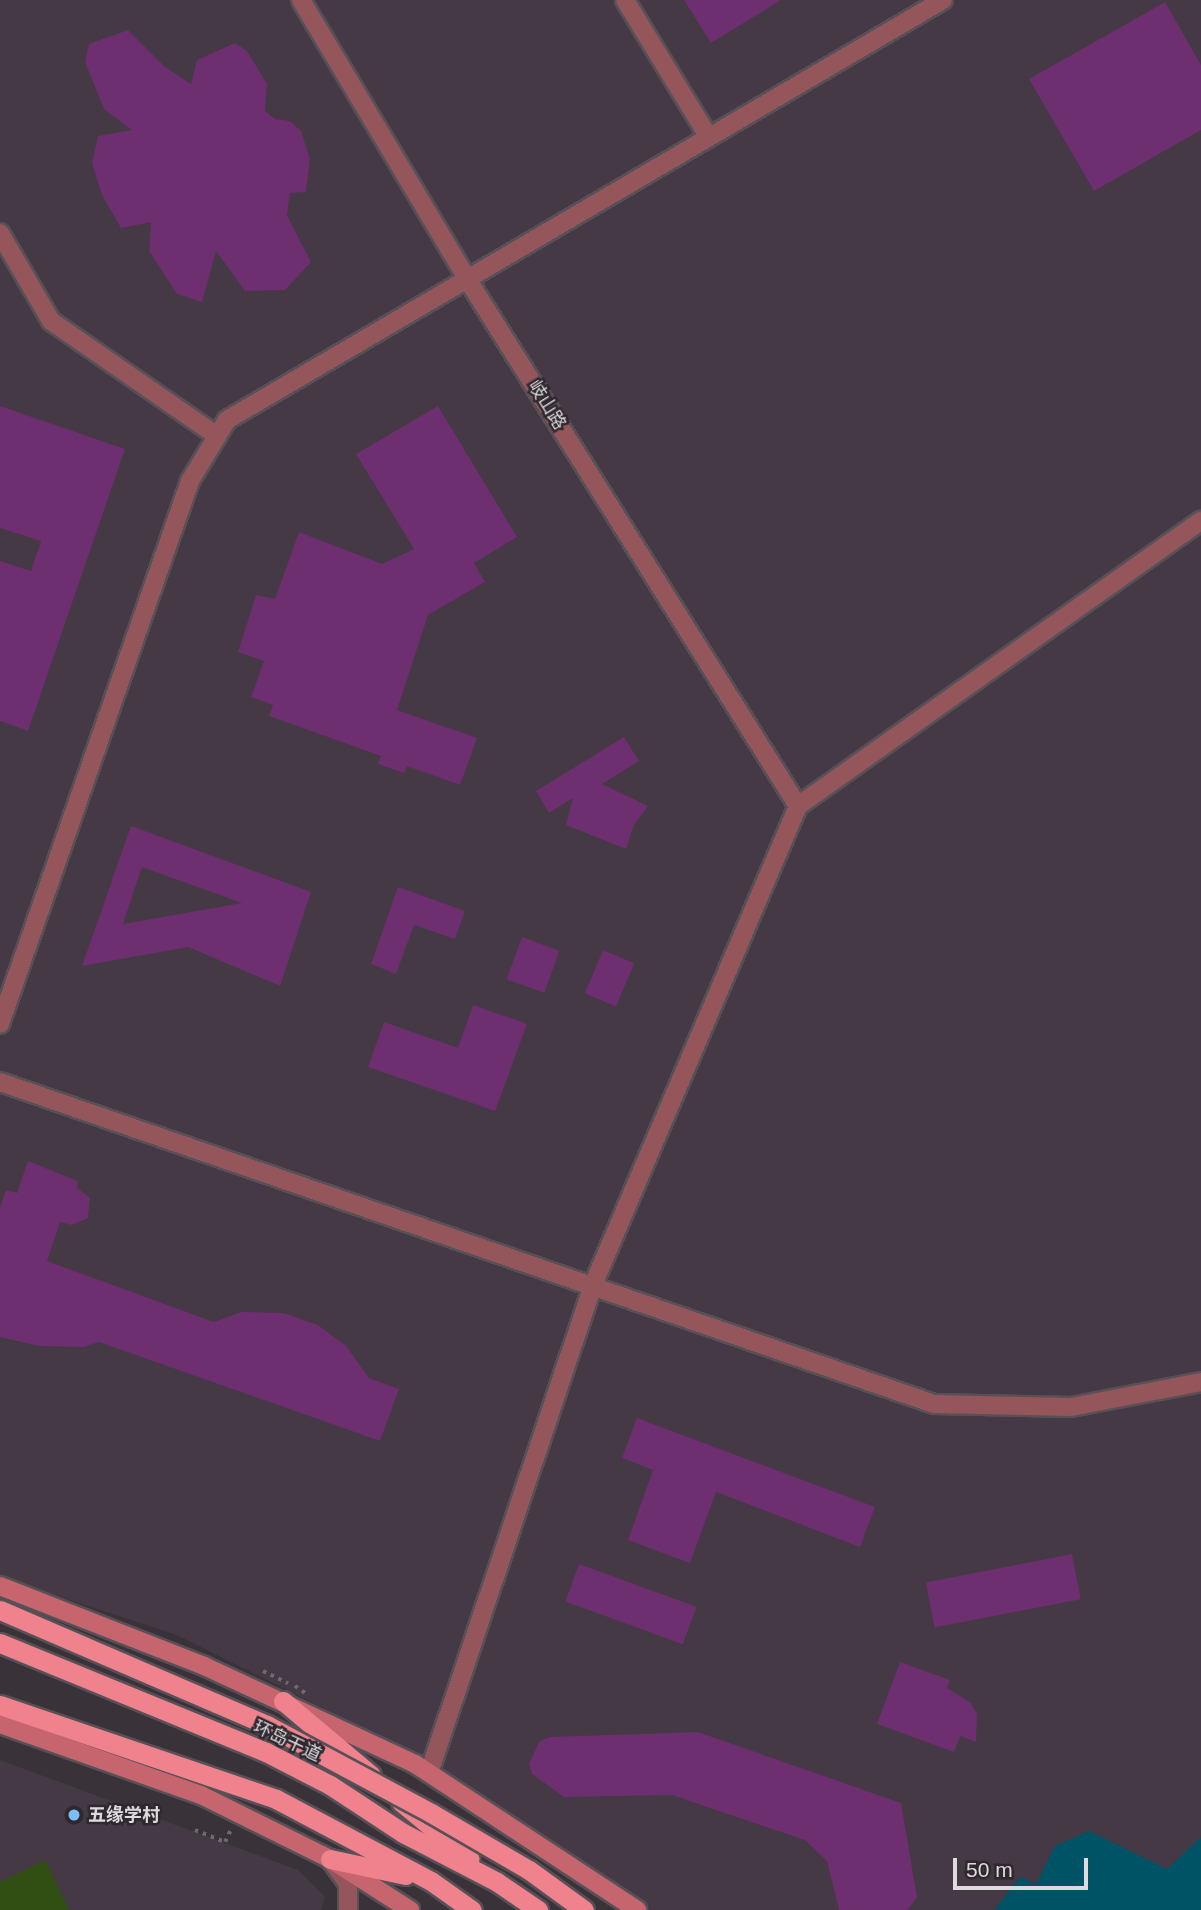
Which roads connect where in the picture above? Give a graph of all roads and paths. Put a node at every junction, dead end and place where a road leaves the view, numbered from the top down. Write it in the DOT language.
graph roads {
  1 [pos="301,0"];
  2 [pos="625,0"];
  3 [pos="943,0"];
  4 [pos="708,136"];
  5 [pos="0,233"];
  6 [pos="466,277"];
  7 [pos="216,436"];
  8 [pos="1201,521"];
  9 [pos="798,806"];
  10 [pos="0,1024"];
  11 [pos="0,1082"];
  12 [pos="593,1284"];
  13 [pos="1201,1382"];
  14 [pos="0,1586"];
  15 [pos="0,1610"];
  16 [pos="0,1643"];
  17 [pos="283,1701"];
  18 [pos="0,1705"];
  19 [pos="0,1724"];
  20 [pos="429,1773"];
  21 [pos="238,1813"];
  22 [pos="195,1830"];
  23 [pos="330,1858"];
  24 [pos="431,1881"];
  25 [pos="497,1882"];
  26 [pos="460,1904"];
  27 [pos="348,1910"];
  28 [pos="410,1910"];
  29 [pos="472,1910"];
  30 [pos="538,1910"];
  31 [pos="584,1910"];
  32 [pos="637,1910"];
  1 -- 6 [label="street, 岐山路"];
  2 -- 4 [label="street"];
  3 -- 4 [label="street"];
  4 -- 6 [label="street"];
  5 -- 7 [label="street"];
  6 -- 7 [label="street"];
  6 -- 9 [label="street, 岐山路"];
  7 -- 10 [label="street"];
  8 -- 9 [label="street"];
  9 -- 12 [label="street"];
  11 -- 12 [label="street"];
  12 -- 13 [label="street"];
  12 -- 20 [label="street"];
  14 -- 17 [label="main road"];
  15 -- 31 [label="highway, bridge"];
  16 -- 25 [label="highway, 环岛干道"];
  17 -- 20 [label="main road"];
  17 -- 25 [label="highway"];
  18 -- 24 [label="highway"];
  19 -- 21 [label="main road"];
  20 -- 32 [label="main road"];
  21 -- 22 [label="path"];
  21 -- 23 [label="main road"];
  23 -- 24 [label="highway"];
  23 -- 27 [label="street"];
  23 -- 28 [label="main road"];
  24 -- 26 [label="highway"];
  25 -- 30 [label="highway, 环岛干道"];
  26 -- 29 [label="highway"];
}
